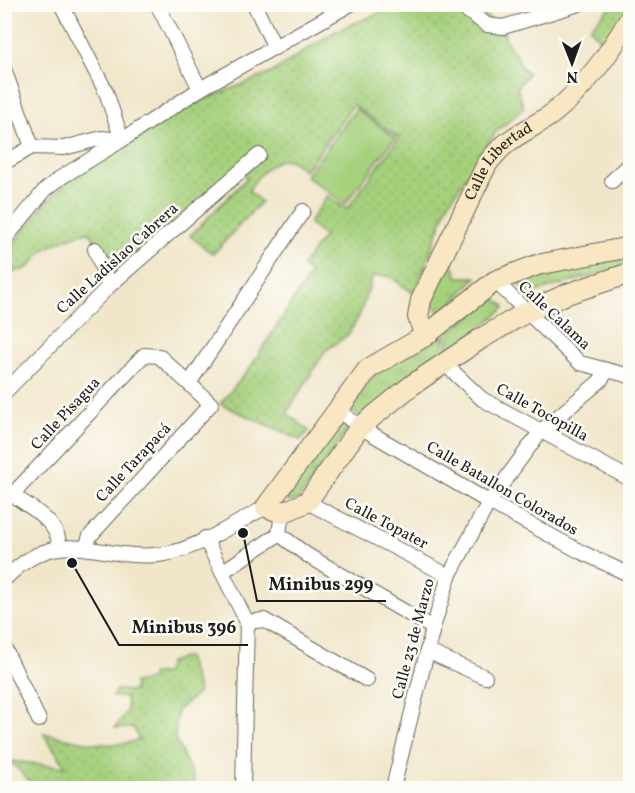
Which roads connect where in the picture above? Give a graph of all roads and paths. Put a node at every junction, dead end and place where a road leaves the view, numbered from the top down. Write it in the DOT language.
graph roads {
  1 [pos="61,4"];
  2 [pos="158,4"];
  3 [pos="254,4"];
  4 [pos="351,4"];
  5 [pos="458,4"];
  6 [pos="579,4"];
  7 [pos="548,9"];
  8 [pos="630,18"];
  9 [pos="275,48"];
  10 [pos="4,69"];
  11 [pos="200,89"];
  12 [pos="122,140"];
  13 [pos="32,147"];
  14 [pos="259,155"];
  15 [pos="4,163"];
  16 [pos="630,163"];
  17 [pos="612,181"];
  18 [pos="303,211"];
  19 [pos="4,240"];
  20 [pos="630,247"];
  21 [pos="95,249"];
  22 [pos="630,273"];
  23 [pos="495,281"];
  24 [pos="109,286"];
  25 [pos="525,313"];
  26 [pos="425,336"];
  27 [pos="445,364"];
  28 [pos="606,372"];
  29 [pos="630,376"];
  30 [pos="190,382"];
  31 [pos="4,393"];
  32 [pos="339,411"];
  33 [pos="360,427"];
  34 [pos="540,432"];
  35 [pos="630,479"];
  36 [pos="8,492"];
  37 [pos="307,502"];
  38 [pos="489,502"];
  39 [pos="274,510"];
  40 [pos="279,534"];
  41 [pos="205,538"];
  42 [pos="59,547"];
  43 [pos="86,547"];
  44 [pos="630,559"];
  45 [pos="222,572"];
  46 [pos="630,574"];
  47 [pos="449,576"];
  48 [pos="4,580"];
  49 [pos="247,622"];
  50 [pos="433,628"];
  51 [pos="4,647"];
  52 [pos="427,651"];
  53 [pos="485,677"];
  54 [pos="367,680"];
  55 [pos="39,720"];
  56 [pos="243,789"];
  57 [pos="393,789"];
  1 -- 12 [label="street"];
  2 -- 11 [label="street"];
  3 -- 9 [label="street"];
  4 -- 9 [label="street"];
  5 -- 7 [label="street"];
  6 -- 7 [label="street"];
  8 -- 26 [label="street, Calle Libertad"];
  9 -- 11 [label="street"];
  10 -- 13 [label="street"];
  11 -- 12 [label="street"];
  12 -- 13 [label="street"];
  12 -- 19 [label="street"];
  13 -- 15 [label="street"];
  14 -- 24 [label="street, Calle Ladislao Cabrera"];
  16 -- 17 [label="street"];
  18 -- 30 [label="street"];
  20 -- 23 [label="street"];
  21 -- 24 [label="street"];
  22 -- 25 [label="street"];
  23 -- 25 [label="street, Calle Calama"];
  23 -- 26 [label="street"];
  24 -- 31 [label="street, Calle Ladislao Cabrera"];
  25 -- 27 [label="street"];
  25 -- 28 [label="street, Calle Calama"];
  26 -- 32 [label="street"];
  27 -- 33 [label="street"];
  27 -- 34 [label="street, Calle Tocopilla"];
  28 -- 29 [label="street, Calle Calama"];
  28 -- 34 [label="street, Calle 23 de Marzo"];
  30 -- 36 [label="street, Calle Pisagua"];
  30 -- 43 [label="street, Calle Tarapacá"];
  32 -- 33 [label="street, Calle Batallon Colorados"];
  32 -- 39 [label="street"];
  33 -- 37 [label="street"];
  33 -- 38 [label="street, Calle Batallon Colorados"];
  34 -- 35 [label="street, Calle Tocopilla"];
  34 -- 38 [label="street, Calle 23 de Marzo"];
  36 -- 42 [label="street"];
  37 -- 39 [label="street"];
  37 -- 47 [label="street, Calle Topater"];
  38 -- 46 [label="street, Calle Batallon Colorados"];
  38 -- 47 [label="street, Calle 23 de Marzo"];
  39 -- 40 [label="street"];
  39 -- 41 [label="street"];
  40 -- 45 [label="street"];
  40 -- 50 [label="street"];
  41 -- 43 [label="street"];
  41 -- 45 [label="street"];
  42 -- 43 [label="street"];
  42 -- 48 [label="street"];
  44 -- 46 [label="street"];
  45 -- 49 [label="street"];
  47 -- 50 [label="street, Calle 23 de Marzo"];
  49 -- 54 [label="street"];
  49 -- 56 [label="street"];
  50 -- 52 [label="street, Calle 23 de Marzo"];
  51 -- 55 [label="street"];
  52 -- 53 [label="street"];
  52 -- 57 [label="street, Calle 23 de Marzo"];
}
